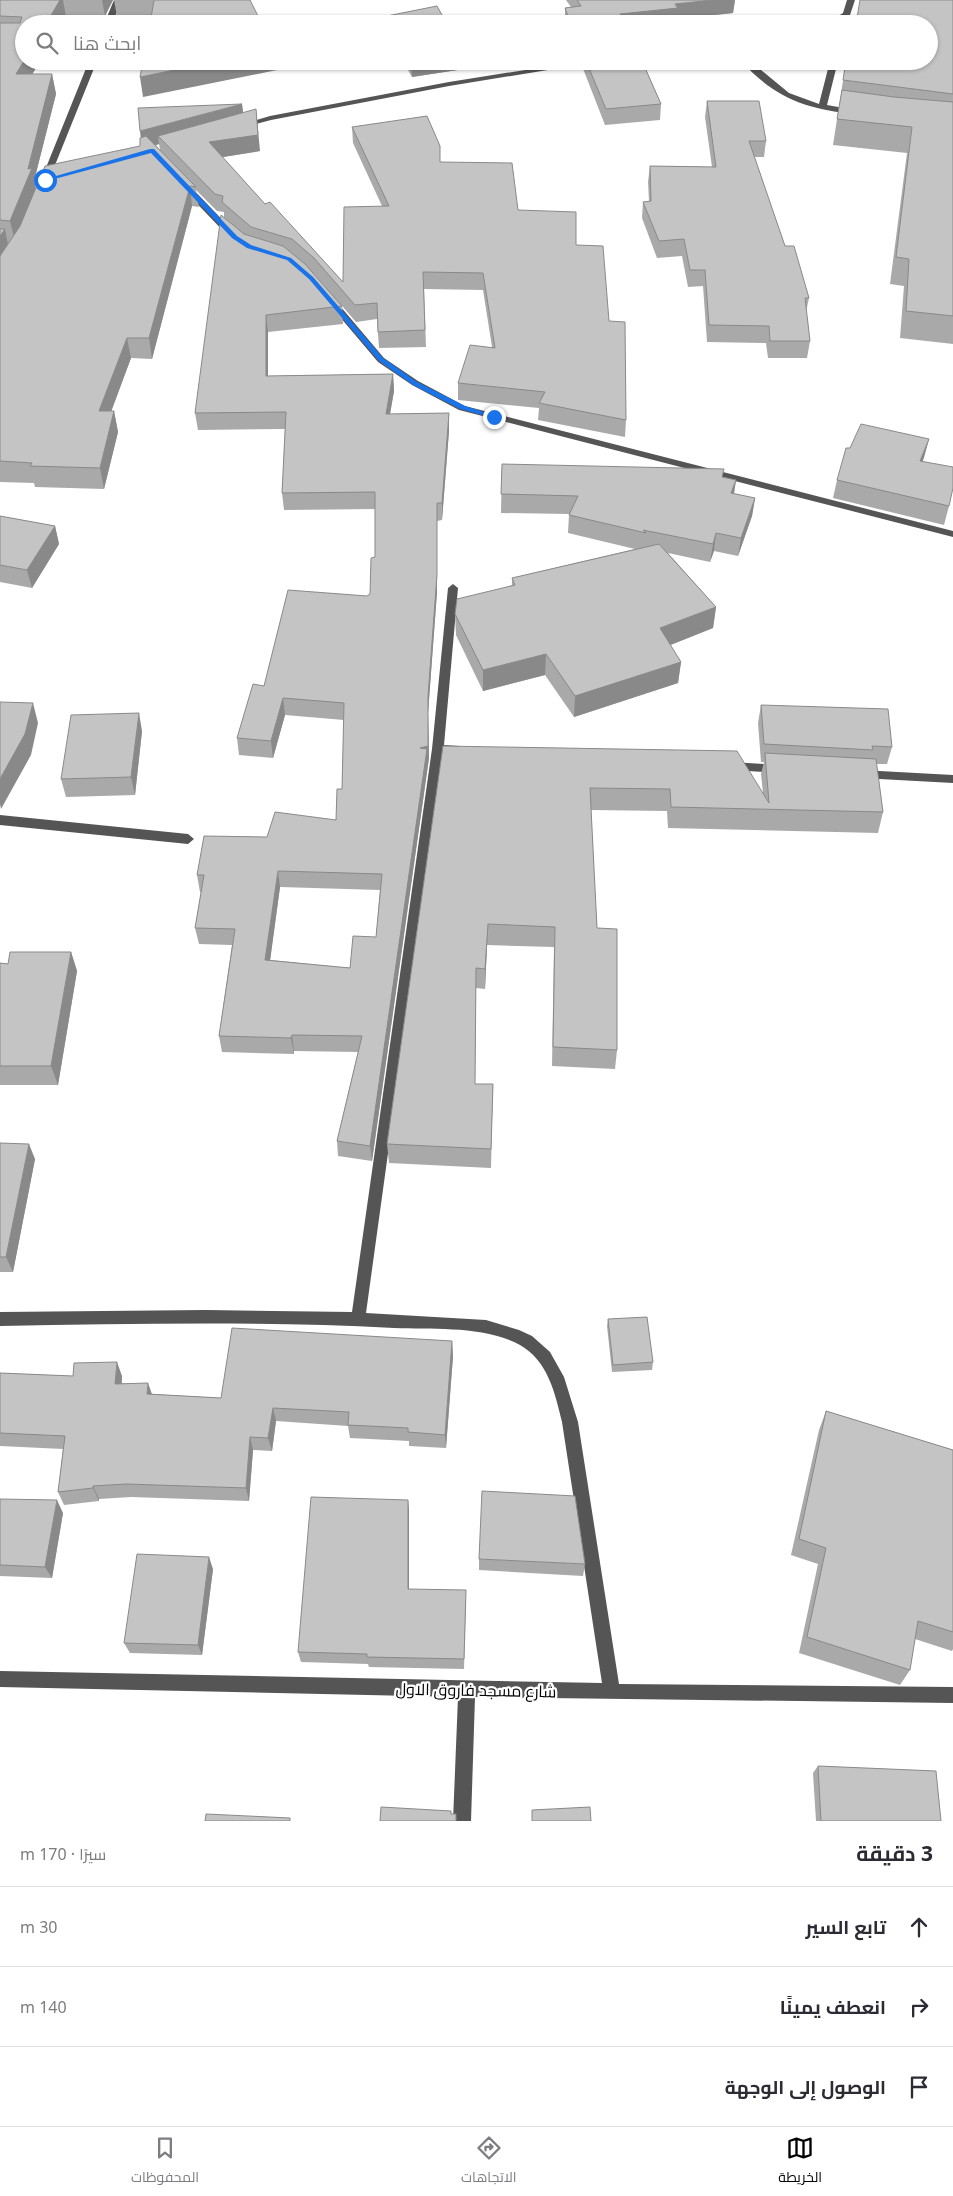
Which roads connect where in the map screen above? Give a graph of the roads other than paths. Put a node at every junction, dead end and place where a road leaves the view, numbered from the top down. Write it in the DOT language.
graph roads {
  1 [pos="118,0"];
  2 [pos="851,0"];
  3 [pos="112,15"];
  4 [pos="845,15"];
  5 [pos="90,70"];
  6 [pos="540,70"];
  7 [pos="755,70"];
  8 [pos="832,70"];
  9 [pos="822,108"];
  10 [pos="869,114"];
  11 [pos="234,128"];
  12 [pos="179,179"];
  13 [pos="47,182"];
  14 [pos="242,242"];
  15 [pos="324,293"];
  16 [pos="953,534"];
  17 [pos="453,588"];
  18 [pos="438,749"];
  19 [pos="468,751"];
  20 [pos="716,765"];
  21 [pos="795,770"];
  22 [pos="844,773"];
  23 [pos="953,779"];
  24 [pos="0,820"];
  25 [pos="188,839"];
  26 [pos="0,1319"];
  27 [pos="358,1319"];
  28 [pos="0,1680"];
  29 [pos="468,1690"];
  30 [pos="612,1692"];
  31 [pos="953,1695"];
  32 [pos="462,1821"];
  1 -- 3 [label="street"];
  2 -- 4 [label="street"];
  5 -- 13 [label="street"];
  6 -- 11 [label="street"];
  7 -- 9 [label="street"];
  8 -- 9 [label="street"];
  9 -- 10 [label="street"];
  12 -- 14 [label="street"];
  15 -- 16 [label="street"];
  17 -- 18 [label="street"];
  18 -- 19 [label="street"];
  18 -- 27 [label="street"];
  20 -- 21 [label="street"];
  22 -- 23 [label="street"];
  24 -- 25 [label="street"];
  26 -- 27 [label="street"];
  27 -- 30 [label="street"];
  28 -- 29 [label="street, شارع مسجد فاروق الاول"];
  29 -- 30 [label="street, شارع مسجد فاروق الاول"];
  29 -- 32 [label="street"];
  30 -- 31 [label="street, شارع مسجد فاروق الاول"];
}
